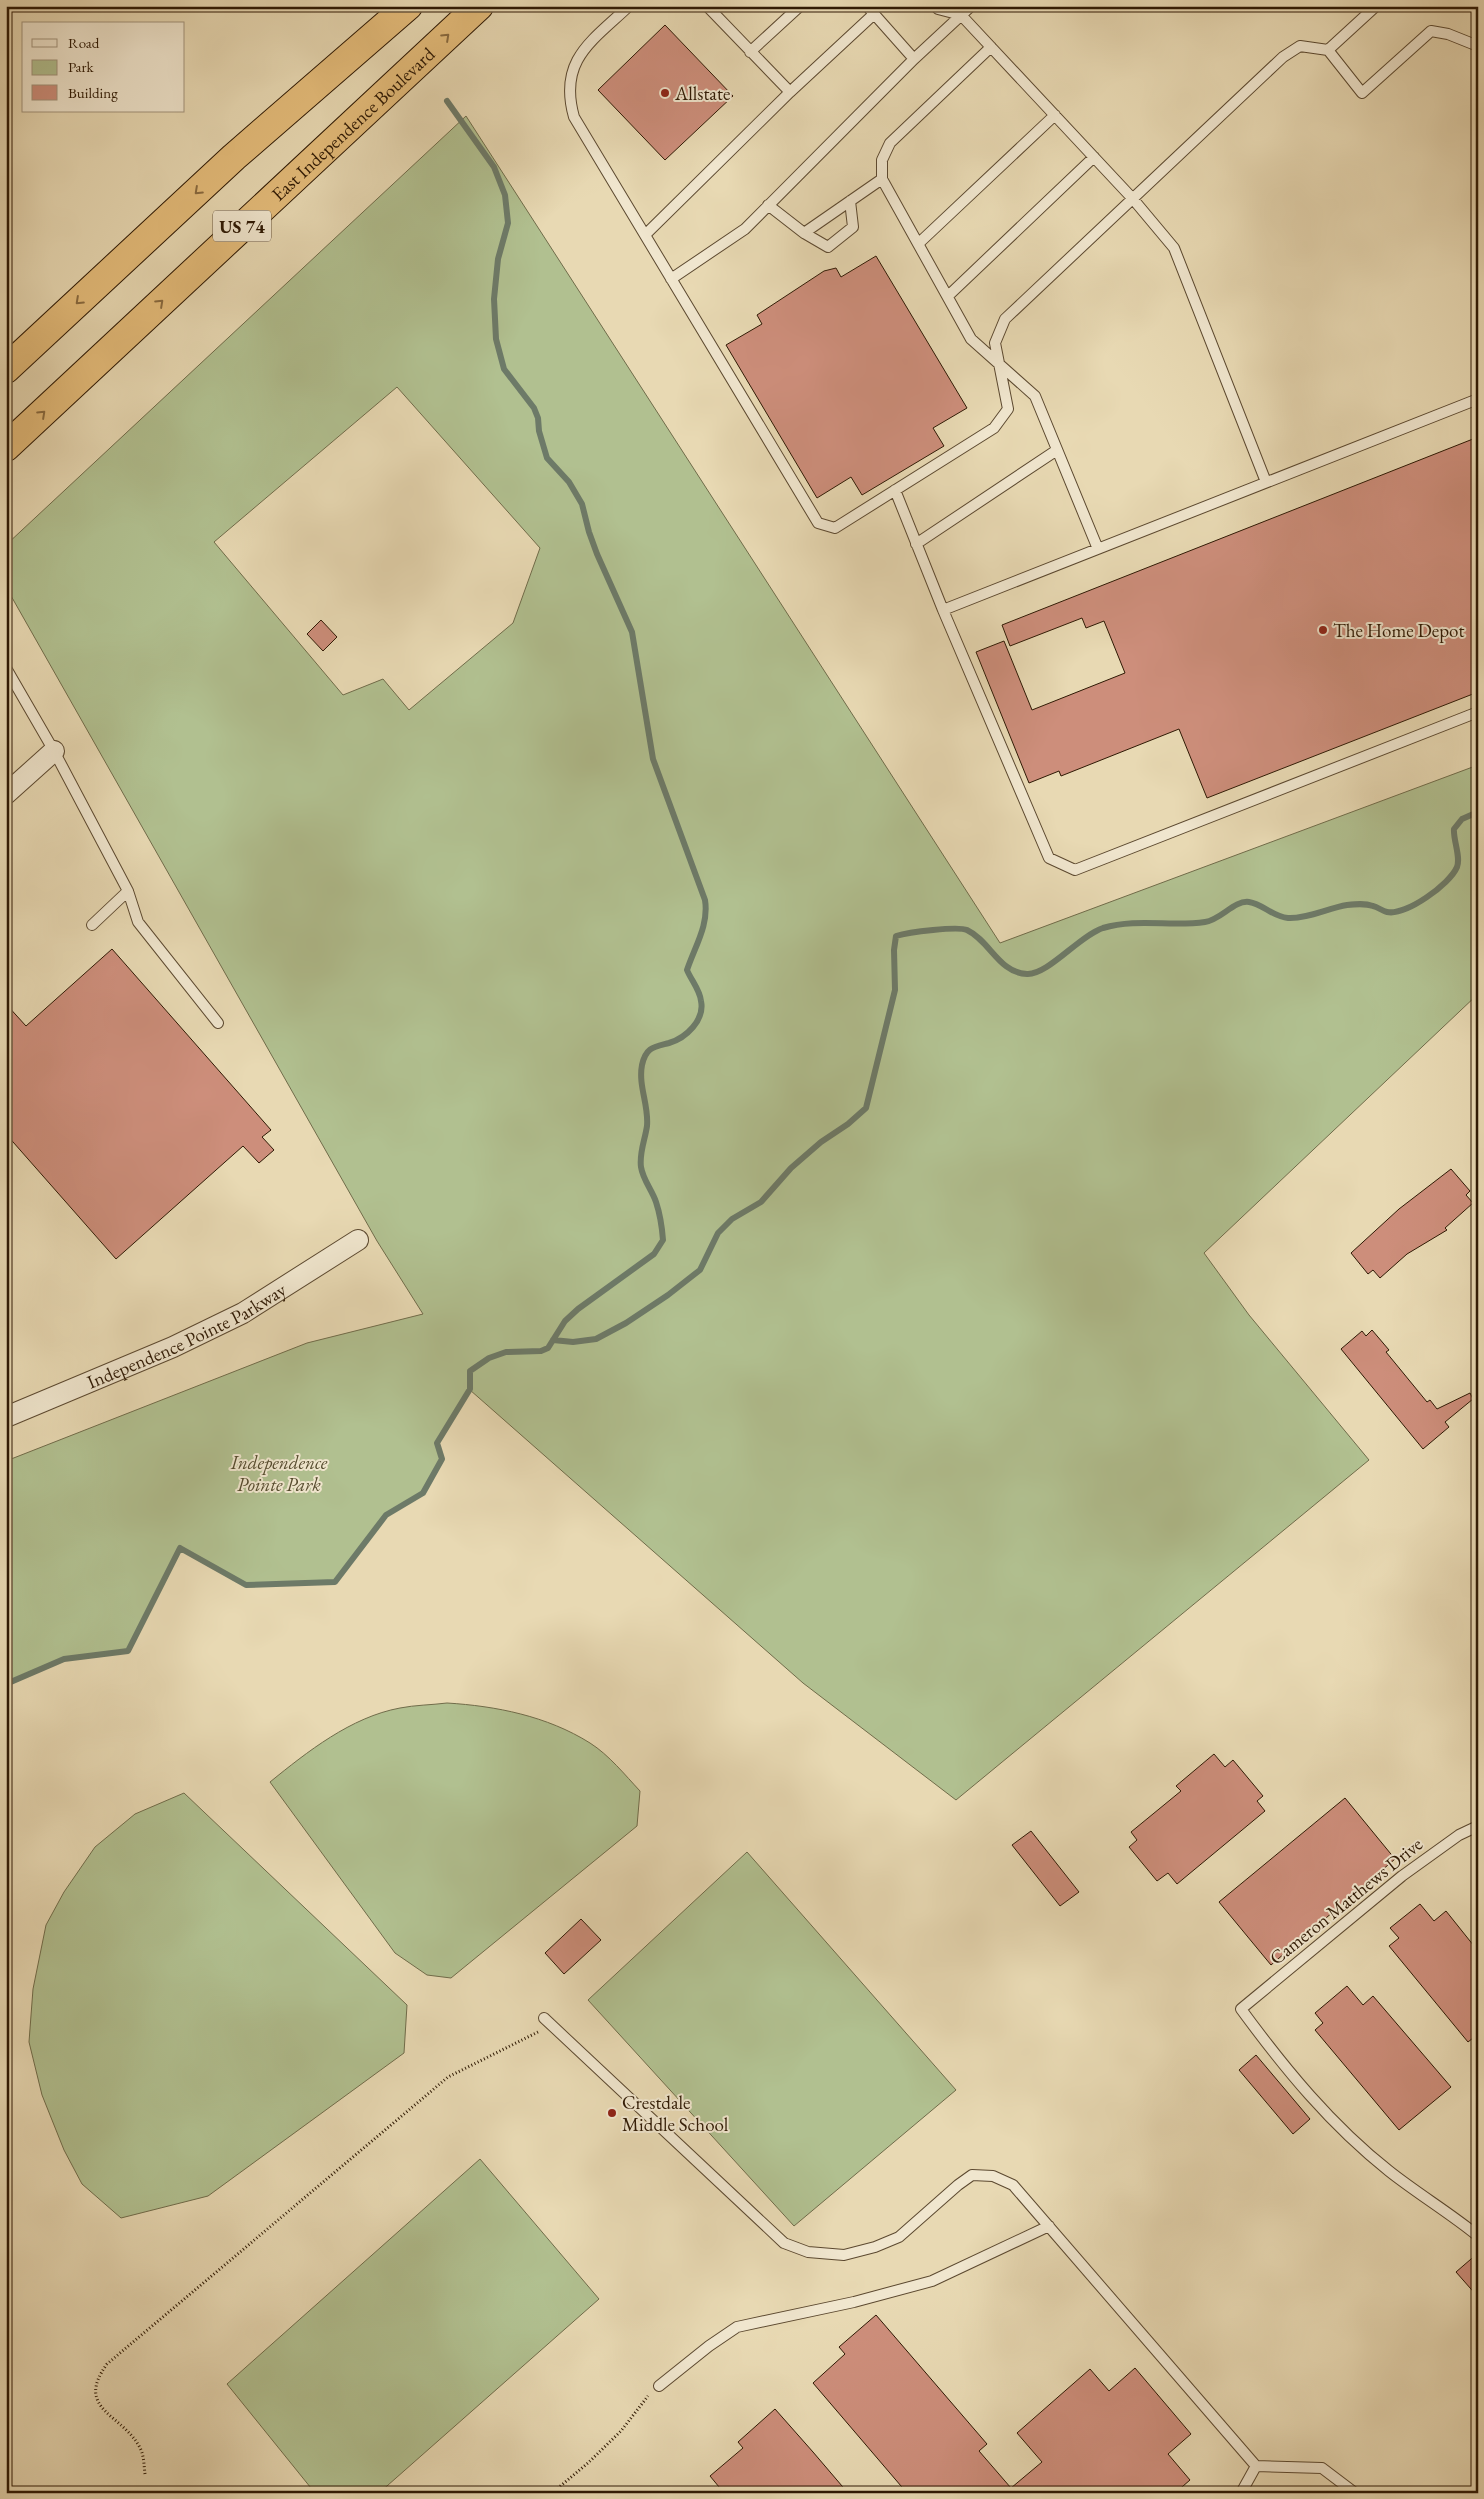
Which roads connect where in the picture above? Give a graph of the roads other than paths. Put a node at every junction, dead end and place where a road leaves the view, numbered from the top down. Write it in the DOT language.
graph roads {
  1 [pos="382,6"];
  2 [pos="408,6"];
  3 [pos="480,6"];
  4 [pos="630,6"];
  5 [pos="800,6"];
  6 [pos="935,6"];
  7 [pos="971,6"];
  8 [pos="1376,6"];
  9 [pos="710,7"];
  10 [pos="870,10"];
  11 [pos="961,11"];
  12 [pos="1478,46"];
  13 [pos="991,47"];
  14 [pos="1328,50"];
  15 [pos="750,52"];
  16 [pos="914,58"];
  17 [pos="790,92"];
  18 [pos="1055,115"];
  19 [pos="1094,157"];
  20 [pos="234,158"];
  21 [pos="882,179"];
  22 [pos="1133,199"];
  23 [pos="850,201"];
  24 [pos="768,205"];
  25 [pos="804,233"];
  26 [pos="644,234"];
  27 [pos="919,243"];
  28 [pos="671,279"];
  29 [pos="948,296"];
  30 [pos="1000,365"];
  31 [pos="6,369"];
  32 [pos="1478,399"];
  33 [pos="6,447"];
  34 [pos="1057,450"];
  35 [pos="1266,482"];
  36 [pos="895,490"];
  37 [pos="916,544"];
  38 [pos="1098,549"];
  39 [pos="943,610"];
  40 [pos="6,668"];
  41 [pos="1478,712"];
  42 [pos="54,751"];
  43 [pos="6,794"];
  44 [pos="128,891"];
  45 [pos="92,925"];
  46 [pos="218,1023"];
  47 [pos="358,1240"];
  48 [pos="6,1417"];
  49 [pos="1478,1826"];
  50 [pos="548,2022"];
  51 [pos="1049,2226"];
  52 [pos="1478,2236"];
  53 [pos="660,2386"];
  54 [pos="1256,2466"];
  55 [pos="1240,2493"];
  56 [pos="1355,2493"];
  1 -- 20 [label="highway"];
  2 -- 20 [label="highway, US 74"];
  33 -- 3 [label="highway, East Independence Boulevard / US 74, one-way"];
  4 -- 26 [label="lane"];
  5 -- 15 [label="lane"];
  6 -- 11 [label="lane"];
  7 -- 11 [label="lane"];
  8 -- 14 [label="lane"];
  9 -- 15 [label="lane"];
  10 -- 16 [label="lane"];
  10 -- 17 [label="lane"];
  11 -- 13 [label="lane"];
  11 -- 16 [label="lane"];
  12 -- 14 [label="lane"];
  13 -- 18 [label="lane"];
  13 -- 21 [label="lane"];
  14 -- 22 [label="lane"];
  15 -- 17 [label="lane"];
  16 -- 24 [label="lane"];
  17 -- 26 [label="lane"];
  18 -- 19 [label="lane"];
  18 -- 27 [label="lane"];
  19 -- 22 [label="lane"];
  19 -- 29 [label="lane"];
  20 -- 31 [label="highway, US 74, one-way"];
  21 -- 23 [label="lane"];
  21 -- 27 [label="lane"];
  22 -- 30 [label="lane"];
  22 -- 35 [label="lane"];
  23 -- 25 [label="lane"];
  23 -- 25 [label="lane"];
  24 -- 25 [label="lane"];
  24 -- 28 [label="lane"];
  26 -- 28 [label="lane"];
  27 -- 29 [label="lane"];
  28 -- 36 [label="lane"];
  29 -- 30 [label="lane"];
  30 -- 34 [label="lane"];
  30 -- 36 [label="lane"];
  32 -- 35 [label="lane"];
  34 -- 37 [label="lane"];
  34 -- 38 [label="lane"];
  35 -- 38 [label="lane"];
  36 -- 37 [label="lane"];
  37 -- 39 [label="lane"];
  38 -- 39 [label="lane"];
  39 -- 41 [label="lane"];
  40 -- 42 [label="lane"];
  42 -- 43 [label="street"];
  42 -- 44 [label="lane"];
  44 -- 45 [label="lane"];
  44 -- 46 [label="lane"];
  47 -- 48 [label="street, Independence Pointe Parkway"];
  49 -- 52 [label="lane, Cameron Matthews Drive"];
  50 -- 51 [label="lane"];
  51 -- 53 [label="lane"];
  51 -- 54 [label="lane"];
  54 -- 55 [label="lane"];
  54 -- 56 [label="lane"];
}
